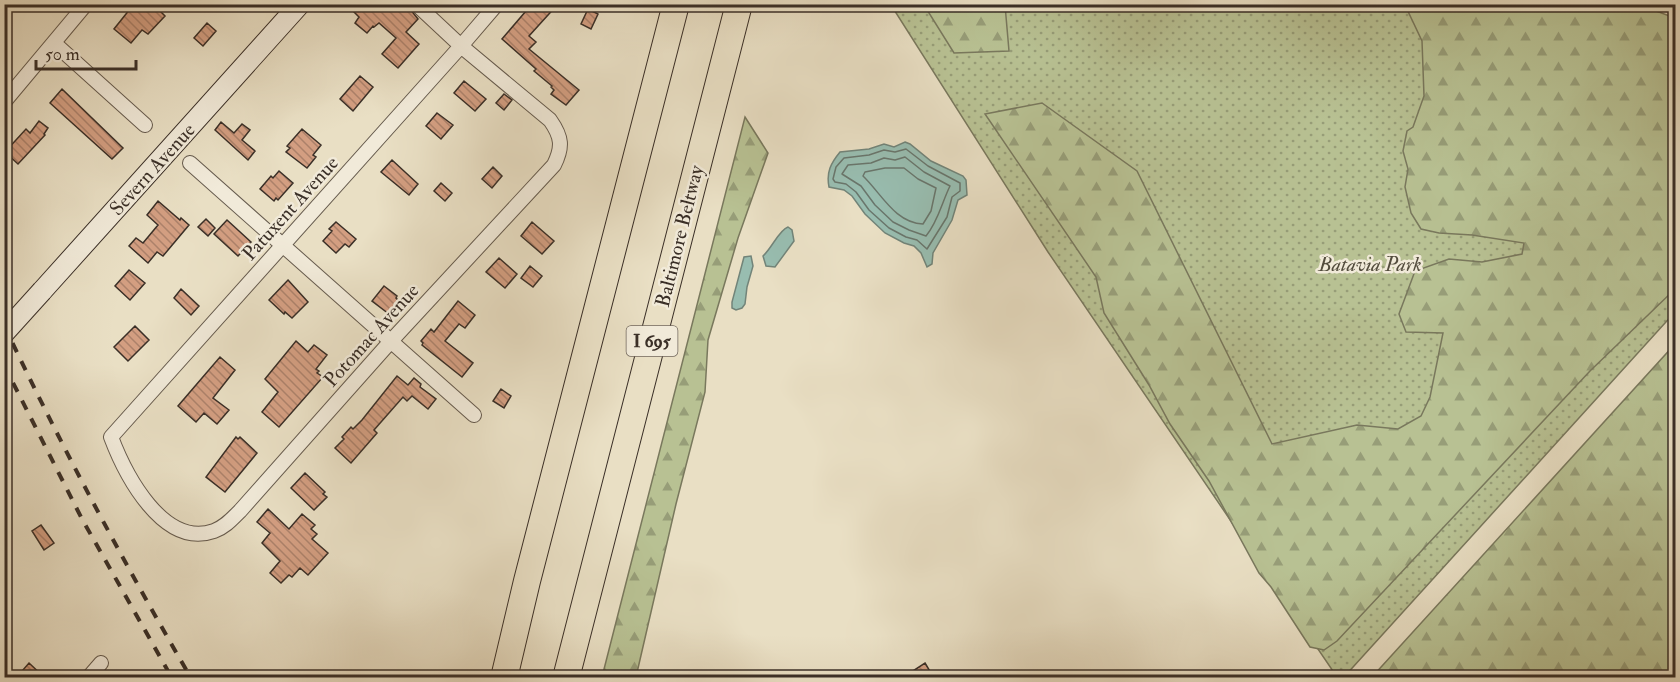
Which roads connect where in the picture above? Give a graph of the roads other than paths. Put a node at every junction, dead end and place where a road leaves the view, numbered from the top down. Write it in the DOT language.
graph roads {
  1 [pos="86,4"];
  2 [pos="300,4"];
  3 [pos="416,4"];
  4 [pos="496,4"];
  5 [pos="676,4"];
  6 [pos="739,4"];
  7 [pos="54,42"];
  8 [pos="461,46"];
  9 [pos="4,102"];
  10 [pos="145,125"];
  11 [pos="190,163"];
  12 [pos="284,244"];
  13 [pos="4,333"];
  14 [pos="391,341"];
  15 [pos="474,415"];
  16 [pos="201,534"];
  17 [pos="100,663"];
  18 [pos="88,678"];
  19 [pos="504,678"];
  20 [pos="566,678"];
  1 -- 7 [label="street"];
  2 -- 13 [label="street, Severn Avenue, bridge"];
  3 -- 8 [label="street"];
  4 -- 8 [label="street, Patuxent Avenue"];
  5 -- 19 [label="highway"];
  6 -- 20 [label="highway, Baltimore Beltway / I 695"];
  7 -- 9 [label="street"];
  7 -- 10 [label="street"];
  8 -- 12 [label="street, Patuxent Avenue"];
  8 -- 14 [label="street, Potomac Avenue"];
  11 -- 12 [label="street"];
  12 -- 14 [label="street"];
  12 -- 16 [label="street, Patuxent Avenue"];
  14 -- 15 [label="street"];
  14 -- 16 [label="street, Potomac Avenue"];
  17 -- 18 [label="street"];
}
